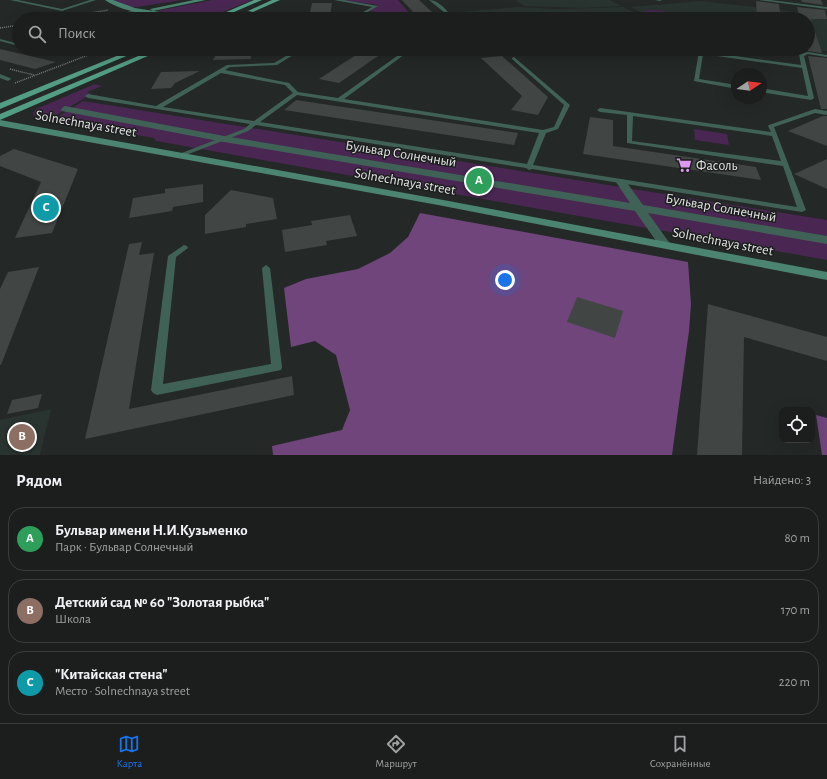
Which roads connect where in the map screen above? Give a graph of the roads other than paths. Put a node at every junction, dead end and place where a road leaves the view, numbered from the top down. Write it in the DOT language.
graph roads {
  1 [pos="12,0"];
  2 [pos="94,0"];
  3 [pos="108,0"];
  4 [pos="186,0"];
  5 [pos="203,0"];
  6 [pos="259,0"];
  7 [pos="277,0"];
  8 [pos="336,0"];
  9 [pos="431,0"];
  10 [pos="657,0"];
  11 [pos="660,0"];
  12 [pos="761,0"];
  13 [pos="795,2"];
  14 [pos="827,8"];
  15 [pos="135,10"];
  16 [pos="144,11"];
  17 [pos="130,12"];
  18 [pos="150,12"];
  19 [pos="230,12"];
  20 [pos="250,12"];
  21 [pos="365,12"];
  22 [pos="448,12"];
  23 [pos="0,35"];
  24 [pos="0,40"];
  25 [pos="12,43"];
  26 [pos="815,54"];
  27 [pos="123,56"];
  28 [pos="144,56"];
  29 [pos="288,56"];
  30 [pos="400,56"];
  31 [pos="700,56"];
  32 [pos="728,56"];
  33 [pos="801,56"];
  34 [pos="827,56"];
  35 [pos="514,58"];
  36 [pos="804,67"];
  37 [pos="220,71"];
  38 [pos="0,76"];
  39 [pos="8,79"];
  40 [pos="731,86"];
  41 [pos="767,91"];
  42 [pos="296,92"];
  43 [pos="88,96"];
  44 [pos="339,100"];
  45 [pos="0,106"];
  46 [pos="157,108"];
  47 [pos="65,109"];
  48 [pos="600,110"];
  49 [pos="827,113"];
  50 [pos="630,115"];
  51 [pos="0,117"];
  52 [pos="0,123"];
  53 [pos="255,124"];
  54 [pos="544,132"];
  55 [pos="774,134"];
  56 [pos="224,139"];
  57 [pos="181,155"];
  58 [pos="785,164"];
  59 [pos="529,168"];
  60 [pos="621,182"];
  61 [pos="638,207"];
  62 [pos="827,240"];
  63 [pos="664,245"];
  64 [pos="184,248"];
  65 [pos="266,268"];
  66 [pos="827,276"];
  1 -- 2 [label="lane"];
  3 -- 15 [label="main road"];
  4 -- 15 [label="main road"];
  5 -- 16 [label="main road"];
  6 -- 19 [label="main road"];
  7 -- 20 [label="main road"];
  8 -- 21 [label="lane"];
  9 -- 22 [label="lane"];
  10 -- 11 [label="lane"];
  12 -- 13 [label="lane"];
  13 -- 14 [label="lane"];
  15 -- 16 [label="main road"];
  15 -- 17 [label="lane"];
  16 -- 18 [label="main road"];
  23 -- 24 [label="lane"];
  24 -- 25 [label="lane"];
  26 -- 34 [label="lane"];
  27 -- 45 [label="main road"];
  28 -- 51 [label="main road"];
  29 -- 37 [label="lane"];
  30 -- 44 [label="lane"];
  31 -- 40 [label="lane"];
  32 -- 36 [label="lane"];
  33 -- 36 [label="lane"];
  35 -- 54 [label="lane"];
  36 -- 41 [label="lane"];
  37 -- 42 [label="lane"];
  37 -- 46 [label="lane"];
  38 -- 39 [label="lane"];
  42 -- 44 [label="lane"];
  42 -- 53 [label="lane"];
  43 -- 46 [label="lane"];
  44 -- 54 [label="lane"];
  46 -- 53 [label="lane"];
  47 -- 56 [label="street, Бульвар Солнечный"];
  48 -- 50 [label="lane"];
  49 -- 55 [label="lane"];
  50 -- 55 [label="lane"];
  50 -- 58 [label="lane"];
  52 -- 57 [label="main road, Solnechnaya street"];
  53 -- 56 [label="lane"];
  53 -- 59 [label="lane"];
  54 -- 59 [label="lane"];
  55 -- 58 [label="lane"];
  56 -- 57 [label="lane"];
  56 -- 61 [label="street, Бульвар Солнечный"];
  57 -- 63 [label="main road, Solnechnaya street"];
  58 -- 60 [label="lane"];
  59 -- 60 [label="lane"];
  60 -- 61 [label="street"];
  61 -- 62 [label="street, Бульвар Солнечный"];
  61 -- 63 [label="street"];
  63 -- 66 [label="main road, Solnechnaya street"];
  64 -- 65 [label="lane"];
}
